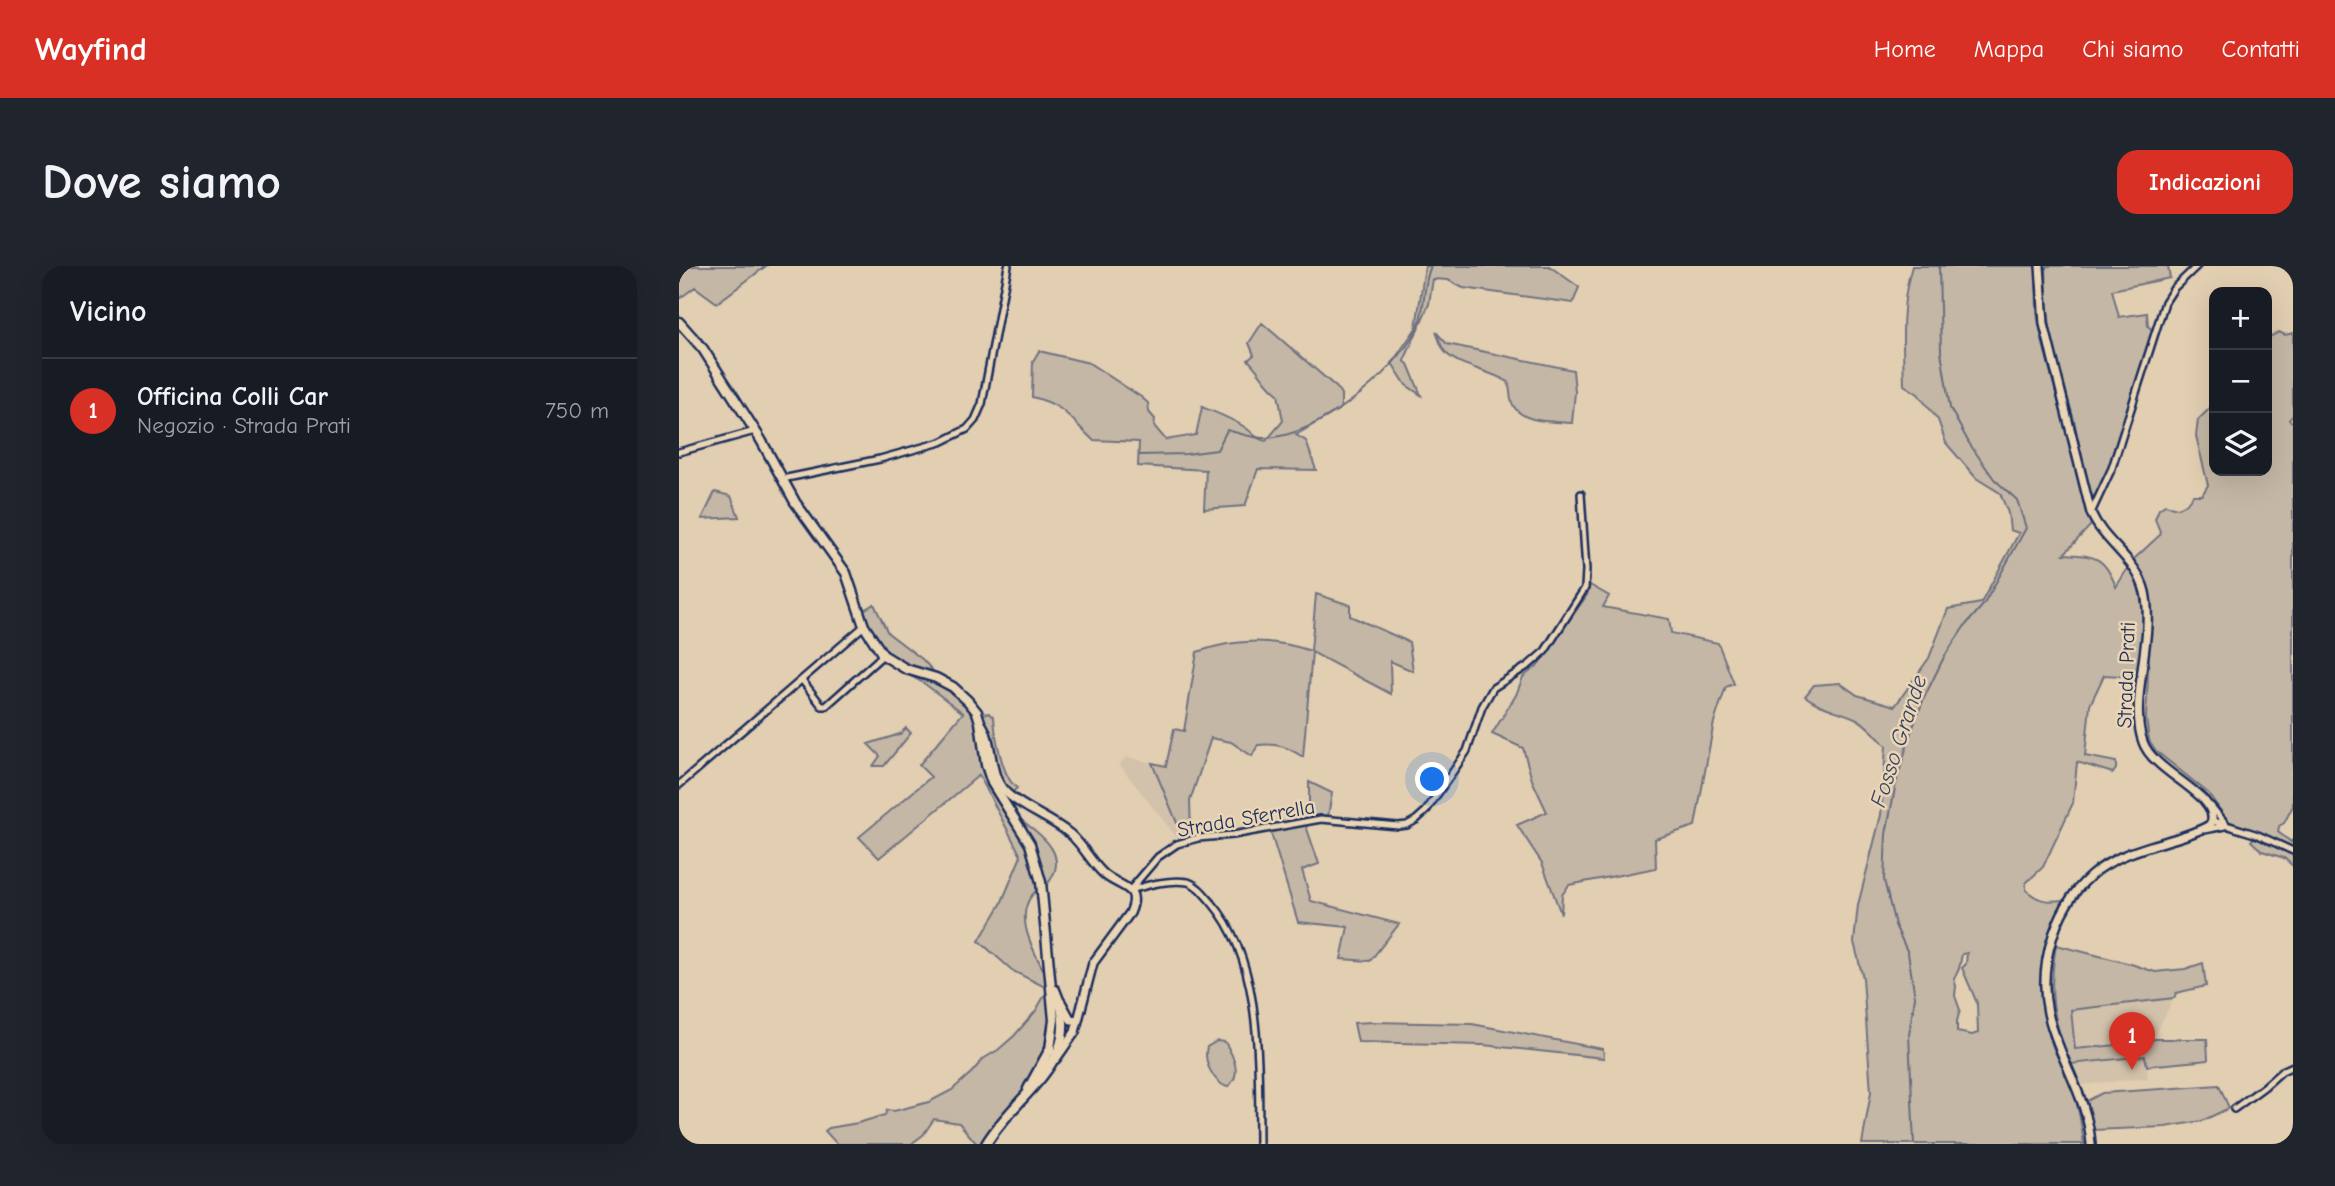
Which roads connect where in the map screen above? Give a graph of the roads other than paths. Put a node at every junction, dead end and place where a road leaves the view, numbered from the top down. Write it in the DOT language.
graph roads {
  1 [pos="1008,266"];
  2 [pos="2040,266"];
  3 [pos="2197,266"];
  4 [pos="679,322"];
  5 [pos="755,431"];
  6 [pos="679,452"];
  7 [pos="782,479"];
  8 [pos="1581,494"];
  9 [pos="2091,513"];
  10 [pos="865,626"];
  11 [pos="883,655"];
  12 [pos="802,680"];
  13 [pos="980,722"];
  14 [pos="679,785"];
  15 [pos="2211,806"];
  16 [pos="2213,821"];
  17 [pos="2229,826"];
  18 [pos="2200,831"];
  19 [pos="2293,852"];
  20 [pos="1130,890"];
  21 [pos="1051,978"];
  22 [pos="1061,1002"];
  23 [pos="1054,1014"];
  24 [pos="1079,1018"];
  25 [pos="1075,1032"];
  26 [pos="1063,1034"];
  27 [pos="1050,1049"];
  28 [pos="1056,1059"];
  29 [pos="2293,1066"];
  30 [pos="1028,1089"];
  31 [pos="2234,1110"];
  32 [pos="986,1144"];
  33 [pos="1259,1144"];
  34 [pos="2091,1144"];
  1 -- 7 [label="street"];
  2 -- 9 [label="street"];
  3 -- 9 [label="street"];
  4 -- 5 [label="main road"];
  5 -- 6 [label="street"];
  5 -- 7 [label="main road"];
  7 -- 10 [label="main road"];
  8 -- 20 [label="street, Strada Sferrella"];
  9 -- 15 [label="street, Strada Prati"];
  10 -- 11 [label="main road"];
  10 -- 12 [label="street"];
  11 -- 12 [label="street"];
  11 -- 13 [label="main road"];
  12 -- 14 [label="street"];
  13 -- 20 [label="street"];
  13 -- 21 [label="main road"];
  15 -- 16 [label="street"];
  15 -- 17 [label="street"];
  16 -- 17 [label="street"];
  16 -- 18 [label="street"];
  17 -- 18 [label="street"];
  17 -- 19 [label="street"];
  18 -- 34 [label="street"];
  20 -- 24 [label="street"];
  20 -- 33 [label="street"];
  21 -- 22 [label="main road"];
  21 -- 23 [label="main road"];
  22 -- 24 [label="street"];
  22 -- 26 [label="main road"];
  23 -- 26 [label="main road"];
  23 -- 27 [label="main road"];
  24 -- 25 [label="street"];
  24 -- 26 [label="street"];
  25 -- 26 [label="street"];
  25 -- 28 [label="street"];
  26 -- 27 [label="main road"];
  26 -- 28 [label="main road"];
  27 -- 30 [label="main road"];
  28 -- 30 [label="main road"];
  29 -- 31 [label="street"];
  30 -- 32 [label="main road"];
}
